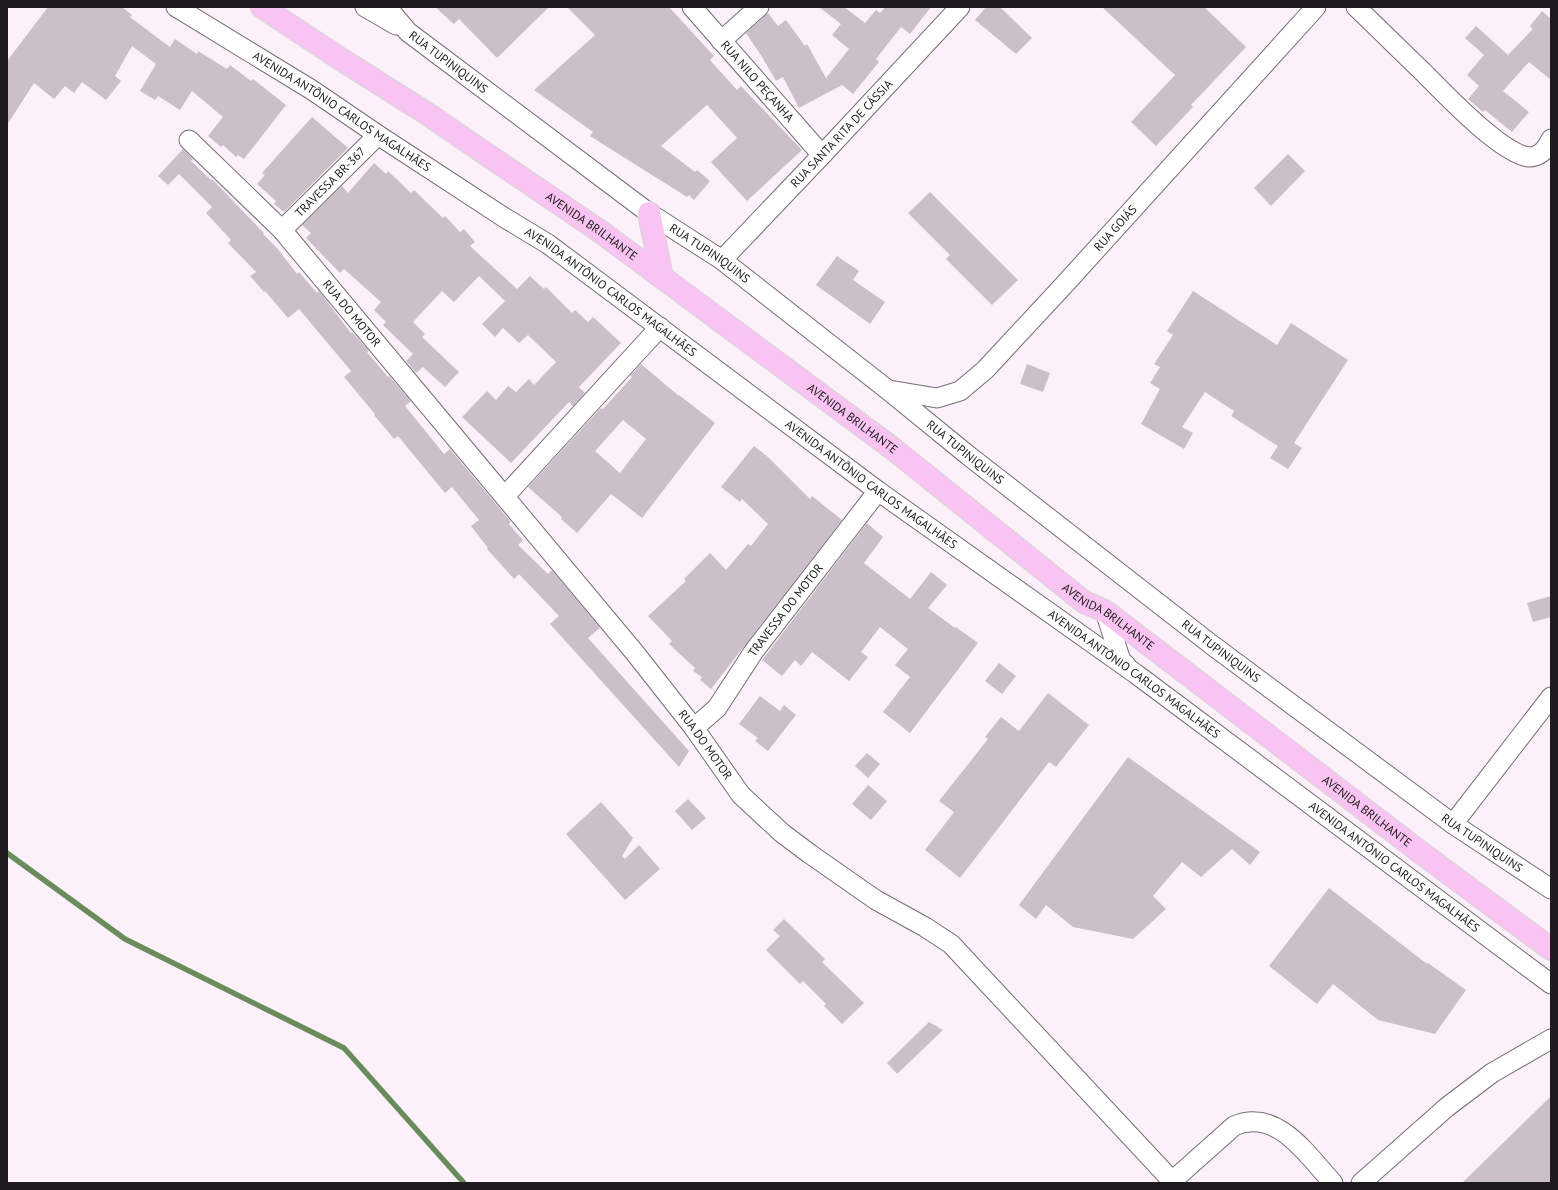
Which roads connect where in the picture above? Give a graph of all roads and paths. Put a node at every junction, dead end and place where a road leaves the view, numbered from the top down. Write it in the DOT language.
graph roads {
  1 [pos="176,7"];
  2 [pos="262,7"];
  3 [pos="365,7"];
  4 [pos="387,7"];
  5 [pos="692,7"];
  6 [pos="760,7"];
  7 [pos="960,7"];
  8 [pos="1316,7"];
  9 [pos="1356,7"];
  10 [pos="408,32"];
  11 [pos="721,41"];
  12 [pos="378,135"];
  13 [pos="1551,139"];
  14 [pos="189,140"];
  15 [pos="822,155"];
  16 [pos="649,213"];
  17 [pos="282,230"];
  18 [pos="722,260"];
  19 [pos="662,277"];
  20 [pos="660,327"];
  21 [pos="888,390"];
  22 [pos="878,491"];
  23 [pos="505,496"];
  24 [pos="1106,611"];
  25 [pos="1136,674"];
  26 [pos="1551,697"];
  27 [pos="694,728"];
  28 [pos="1453,824"];
  29 [pos="1551,889"];
  30 [pos="1551,949"];
  31 [pos="1551,984"];
  32 [pos="1551,1039"];
  33 [pos="1172,1182"];
  34 [pos="1333,1183"];
  35 [pos="1361,1183"];
  1 -- 12 [label="street, AVENIDA ANTÔNIO CARLOS MAGALHÃES"];
  2 -- 19 [label="main road, AVENIDA BRILHANTE"];
  3 -- 10 [label="street"];
  4 -- 10 [label="street, RUA TUPINIQUINS"];
  5 -- 11 [label="street, RUA NILO PEÇANHA"];
  6 -- 11 [label="street"];
  7 -- 15 [label="street, RUA SANTA RITA DE CÁSSIA"];
  8 -- 21 [label="street, RUA GOIÁS"];
  9 -- 13 [label="street"];
  10 -- 16 [label="street, RUA TUPINIQUINS"];
  11 -- 15 [label="street, RUA NILO PEÇANHA"];
  12 -- 17 [label="street, TRAVESSA BR-367"];
  12 -- 20 [label="street, AVENIDA ANTÔNIO CARLOS MAGALHÃES"];
  14 -- 17 [label="street, RUA DO MOTOR"];
  15 -- 18 [label="street, RUA SANTA RITA DE CÁSSIA"];
  16 -- 18 [label="street, RUA TUPINIQUINS"];
  16 -- 19 [label="main road"];
  17 -- 23 [label="street, RUA DO MOTOR"];
  18 -- 21 [label="street, RUA TUPINIQUINS"];
  19 -- 24 [label="main road, AVENIDA BRILHANTE"];
  20 -- 22 [label="street, AVENIDA ANTÔNIO CARLOS MAGALHÃES"];
  20 -- 23 [label="street"];
  21 -- 28 [label="street, RUA TUPINIQUINS"];
  22 -- 25 [label="street, AVENIDA ANTÔNIO CARLOS MAGALHÃES"];
  22 -- 27 [label="street, TRAVESSA DO MOTOR"];
  23 -- 27 [label="street, RUA DO MOTOR"];
  24 -- 25 [label="street"];
  24 -- 30 [label="main road, AVENIDA BRILHANTE"];
  25 -- 31 [label="street, AVENIDA ANTÔNIO CARLOS MAGALHÃES"];
  26 -- 28 [label="street"];
  27 -- 33 [label="street, RUA DO MOTOR"];
  28 -- 29 [label="street, RUA TUPINIQUINS"];
  32 -- 35 [label="street"];
  33 -- 34 [label="street"];
}
